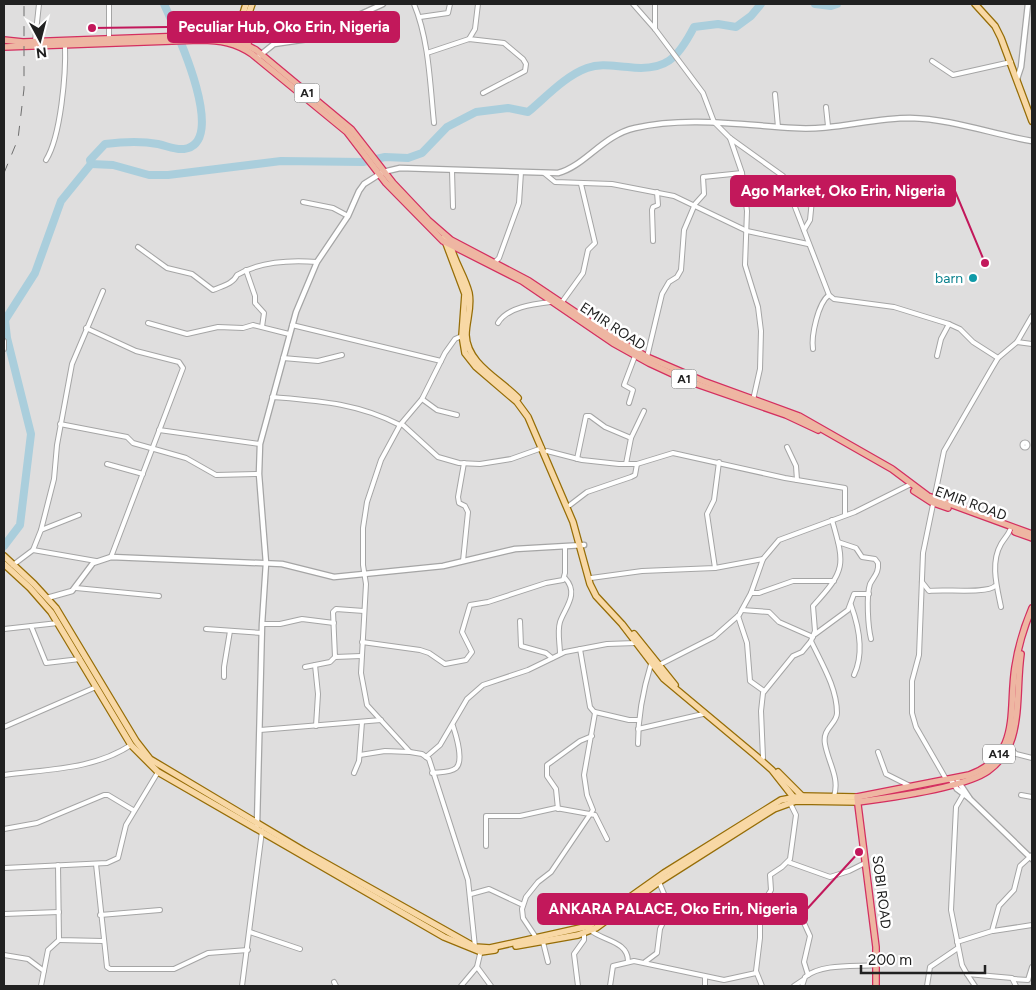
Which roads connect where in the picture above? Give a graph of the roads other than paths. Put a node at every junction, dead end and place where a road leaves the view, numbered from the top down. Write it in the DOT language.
graph roads {
  1 [pos="39,4"];
  2 [pos="109,4"];
  3 [pos="246,4"];
  4 [pos="252,4"];
  5 [pos="382,4"];
  6 [pos="414,4"];
  7 [pos="450,4"];
  8 [pos="478,4"];
  9 [pos="633,4"];
  10 [pos="655,4"];
  11 [pos="975,4"];
  12 [pos="1028,4"];
  13 [pos="420,17"];
  14 [pos="243,24"];
  15 [pos="655,28"];
  16 [pos="218,35"];
  17 [pos="109,38"];
  18 [pos="200,38"];
  19 [pos="174,39"];
  20 [pos="470,39"];
  21 [pos="4,40"];
  22 [pos="35,41"];
  23 [pos="237,42"];
  24 [pos="65,45"];
  25 [pos="4,47"];
  26 [pos="251,47"];
  27 [pos="427,53"];
  28 [pos="259,56"];
  29 [pos="932,61"];
  30 [pos="1010,62"];
  31 [pos="1017,79"];
  32 [pos="483,93"];
  33 [pos="775,94"];
  34 [pos="826,107"];
  35 [pos="1032,121"];
  36 [pos="714,122"];
  37 [pos="434,123"];
  38 [pos="828,126"];
  39 [pos="778,127"];
  40 [pos="730,138"];
  41 [pos="1032,141"];
  42 [pos="46,160"];
  43 [pos="452,170"];
  44 [pos="521,172"];
  45 [pos="381,173"];
  46 [pos="544,173"];
  47 [pos="742,173"];
  48 [pos="837,182"];
  49 [pos="581,184"];
  50 [pos="657,192"];
  51 [pos="303,202"];
  52 [pos="695,204"];
  53 [pos="453,207"];
  54 [pos="348,216"];
  55 [pos="804,230"];
  56 [pos="747,231"];
  57 [pos="444,238"];
  58 [pos="653,241"];
  59 [pos="450,242"];
  60 [pos="808,244"];
  61 [pos="138,247"];
  62 [pos="317,262"];
  63 [pos="495,262"];
  64 [pos="246,270"];
  65 [pos="103,291"];
  66 [pos="829,295"];
  67 [pos="553,302"];
  68 [pos="562,302"];
  69 [pos="1032,316"];
  70 [pos="148,323"];
  71 [pos="498,323"];
  72 [pos="949,324"];
  73 [pos="292,325"];
  74 [pos="86,328"];
  75 [pos="262,328"];
  76 [pos="289,334"];
  77 [pos="464,335"];
  78 [pos="4,341"];
  79 [pos="1017,342"];
  80 [pos="1032,344"];
  81 [pos="4,349"];
  82 [pos="813,349"];
  83 [pos="342,355"];
  84 [pos="635,356"];
  85 [pos="937,356"];
  86 [pos="647,357"];
  87 [pos="283,358"];
  88 [pos="998,358"];
  89 [pos="441,361"];
  90 [pos="272,397"];
  91 [pos="422,399"];
  92 [pos="753,402"];
  93 [pos="630,403"];
  94 [pos="644,412"];
  95 [pos="457,415"];
  96 [pos="60,424"];
  97 [pos="402,425"];
  98 [pos="159,430"];
  99 [pos="632,438"];
  100 [pos="260,444"];
  101 [pos="786,447"];
  102 [pos="153,449"];
  103 [pos="545,450"];
  104 [pos="578,459"];
  105 [pos="719,462"];
  106 [pos="464,463"];
  107 [pos="107,464"];
  108 [pos="626,464"];
  109 [pos="638,464"];
  110 [pos="143,474"];
  111 [pos="259,474"];
  112 [pos="797,480"];
  113 [pos="910,485"];
  114 [pos="933,501"];
  115 [pos="570,505"];
  116 [pos="79,515"];
  117 [pos="845,516"];
  118 [pos="832,520"];
  119 [pos="41,530"];
  120 [pos="1010,530"];
  121 [pos="1032,534"];
  122 [pos="1032,538"];
  123 [pos="838,542"];
  124 [pos="582,545"];
  125 [pos="565,546"];
  126 [pos="33,550"];
  127 [pos="111,557"];
  128 [pos="763,559"];
  129 [pos="4,560"];
  130 [pos="96,561"];
  131 [pos="463,561"];
  132 [pos="266,563"];
  133 [pos="13,566"];
  134 [pos="715,568"];
  135 [pos="364,574"];
  136 [pos="565,578"];
  137 [pos="592,578"];
  138 [pos="834,581"];
  139 [pos="922,582"];
  140 [pos="995,586"];
  141 [pos="76,588"];
  142 [pos="751,593"];
  143 [pos="869,594"];
  144 [pos="159,596"];
  145 [pos="48,598"];
  146 [pos="40,599"];
  147 [pos="850,605"];
  148 [pos="1001,607"];
  149 [pos="1032,608"];
  150 [pos="742,610"];
  151 [pos="364,611"];
  152 [pos="738,616"];
  153 [pos="1032,617"];
  154 [pos="520,621"];
  155 [pos="58,623"];
  156 [pos="334,623"];
  157 [pos="262,624"];
  158 [pos="31,626"];
  159 [pos="4,629"];
  160 [pos="206,629"];
  161 [pos="230,631"];
  162 [pos="262,633"];
  163 [pos="812,638"];
  164 [pos="871,639"];
  165 [pos="362,642"];
  166 [pos="636,643"];
  167 [pos="580,649"];
  168 [pos="560,654"];
  169 [pos="361,656"];
  170 [pos="335,657"];
  171 [pos="552,658"];
  172 [pos="80,659"];
  173 [pos="315,665"];
  174 [pos="654,666"];
  175 [pos="305,667"];
  176 [pos="854,675"];
  177 [pos="224,677"];
  178 [pos="96,687"];
  179 [pos="764,691"];
  180 [pos="595,712"];
  181 [pos="703,714"];
  182 [pos="381,720"];
  183 [pos="639,720"];
  184 [pos="362,722"];
  185 [pos="316,726"];
  186 [pos="453,726"];
  187 [pos="4,727"];
  188 [pos="638,729"];
  189 [pos="260,730"];
  190 [pos="592,736"];
  191 [pos="638,744"];
  192 [pos="130,745"];
  193 [pos="1008,746"];
  194 [pos="410,752"];
  195 [pos="878,752"];
  196 [pos="360,755"];
  197 [pos="426,756"];
  198 [pos="763,758"];
  199 [pos="1032,758"];
  200 [pos="158,772"];
  201 [pos="354,773"];
  202 [pos="432,773"];
  203 [pos="4,775"];
  204 [pos="953,781"];
  205 [pos="912,788"];
  206 [pos="963,795"];
  207 [pos="1021,795"];
  208 [pos="834,796"];
  209 [pos="1032,797"];
  210 [pos="804,799"];
  211 [pos="858,799"];
  212 [pos="970,799"];
  213 [pos="793,800"];
  214 [pos="558,809"];
  215 [pos="133,810"];
  216 [pos="592,814"];
  217 [pos="259,827"];
  218 [pos="4,829"];
  219 [pos="607,840"];
  220 [pos="486,846"];
  221 [pos="1031,857"];
  222 [pos="788,862"];
  223 [pos="865,863"];
  224 [pos="96,864"];
  225 [pos="58,865"];
  226 [pos="4,868"];
  227 [pos="659,882"];
  228 [pos="471,894"];
  229 [pos="524,905"];
  230 [pos="160,910"];
  231 [pos="58,912"];
  232 [pos="799,912"];
  233 [pos="4,914"];
  234 [pos="409,914"];
  235 [pos="100,915"];
  236 [pos="1032,925"];
  237 [pos="587,931"];
  238 [pos="250,932"];
  239 [pos="992,932"];
  240 [pos="537,938"];
  241 [pos="59,940"];
  242 [pos="103,941"];
  243 [pos="543,942"];
  244 [pos="957,942"];
  245 [pos="958,948"];
  246 [pos="300,949"];
  247 [pos="479,949"];
  248 [pos="248,950"];
  249 [pos="4,955"];
  250 [pos="628,961"];
  251 [pos="548,962"];
  252 [pos="644,962"];
  253 [pos="877,966"];
  254 [pos="1032,967"];
  255 [pos="477,968"];
  256 [pos="44,971"];
  257 [pos="756,973"];
  258 [pos="808,974"];
  259 [pos="967,974"];
  260 [pos="705,978"];
  261 [pos="1014,979"];
  262 [pos="803,980"];
  263 [pos="41,986"];
  264 [pos="242,986"];
  265 [pos="461,986"];
  266 [pos="491,986"];
  267 [pos="578,986"];
  268 [pos="610,986"];
  269 [pos="705,986"];
  270 [pos="762,986"];
  271 [pos="794,986"];
  272 [pos="802,986"];
  273 [pos="876,986"];
  274 [pos="927,986"];
  275 [pos="975,986"];
  276 [pos="1016,986"];
  1 -- 22 [label="street"];
  2 -- 17 [label="street"];
  3 -- 14 [label="main road"];
  4 -- 14 [label="main road"];
  5 -- 28 [label="street"];
  6 -- 13 [label="street"];
  7 -- 13 [label="street"];
  8 -- 20 [label="street"];
  9 -- 15 [label="street"];
  10 -- 15 [label="street"];
  11 -- 30 [label="main road"];
  12 -- 31 [label="street"];
  13 -- 27 [label="street"];
  14 -- 16 [label="highway"];
  14 -- 23 [label="main road"];
  14 -- 26 [label="highway"];
  15 -- 36 [label="street"];
  16 -- 18 [label="highway, A1"];
  16 -- 23 [label="highway, A1"];
  17 -- 19 [label="highway, A1"];
  17 -- 22 [label="highway, A1"];
  18 -- 19 [label="highway, A1"];
  18 -- 23 [label="highway, A1"];
  19 -- 24 [label="highway, A1"];
  20 -- 27 [label="street"];
  20 -- 32 [label="street"];
  21 -- 22 [label="highway, A1"];
  23 -- 26 [label="highway, EMIR ROAD / A1"];
  23 -- 28 [label="highway, EMIR ROAD / A1"];
  24 -- 25 [label="highway, A1"];
  24 -- 42 [label="street"];
  26 -- 28 [label="highway, EMIR ROAD / A1"];
  27 -- 37 [label="street"];
  28 -- 45 [label="highway, EMIR ROAD / A1"];
  29 -- 30 [label="street"];
  30 -- 31 [label="main road"];
  31 -- 35 [label="main road"];
  33 -- 39 [label="street"];
  34 -- 38 [label="street"];
  36 -- 39 [label="street"];
  36 -- 40 [label="street"];
  36 -- 46 [label="street"];
  38 -- 39 [label="street"];
  38 -- 41 [label="street"];
  40 -- 47 [label="street"];
  40 -- 55 [label="street"];
  43 -- 44 [label="street"];
  43 -- 45 [label="street"];
  43 -- 53 [label="street"];
  44 -- 46 [label="street"];
  44 -- 63 [label="street"];
  45 -- 54 [label="street"];
  45 -- 57 [label="highway, EMIR ROAD / A1"];
  46 -- 49 [label="street"];
  47 -- 52 [label="street"];
  47 -- 56 [label="street"];
  48 -- 55 [label="street"];
  49 -- 50 [label="street"];
  49 -- 68 [label="street"];
  50 -- 52 [label="street"];
  50 -- 58 [label="street"];
  51 -- 54 [label="street"];
  52 -- 56 [label="street"];
  52 -- 86 [label="street"];
  54 -- 62 [label="street"];
  55 -- 60 [label="street"];
  56 -- 60 [label="street"];
  56 -- 92 [label="street"];
  57 -- 59 [label="highway, EMIR ROAD / A1"];
  57 -- 77 [label="main road"];
  59 -- 63 [label="highway, EMIR ROAD / A1"];
  59 -- 67 [label="highway, EMIR ROAD / A1"];
  59 -- 77 [label="main road"];
  60 -- 66 [label="street"];
  61 -- 64 [label="street"];
  62 -- 64 [label="street"];
  62 -- 73 [label="street"];
  63 -- 68 [label="highway, EMIR ROAD / A1"];
  64 -- 75 [label="street"];
  65 -- 74 [label="street"];
  66 -- 72 [label="street"];
  66 -- 82 [label="street"];
  67 -- 71 [label="street"];
  67 -- 84 [label="highway, EMIR ROAD / A1"];
  68 -- 86 [label="highway, EMIR ROAD / A1"];
  69 -- 79 [label="street"];
  70 -- 75 [label="street"];
  72 -- 85 [label="street"];
  72 -- 88 [label="street"];
  73 -- 76 [label="street"];
  73 -- 89 [label="street"];
  74 -- 96 [label="street"];
  74 -- 98 [label="street"];
  75 -- 76 [label="street"];
  76 -- 87 [label="street"];
  77 -- 89 [label="street"];
  77 -- 103 [label="main road"];
  78 -- 81 [label="street"];
  79 -- 80 [label="street"];
  79 -- 88 [label="street"];
  83 -- 87 [label="street"];
  84 -- 92 [label="highway, EMIR ROAD / A1"];
  84 -- 93 [label="street"];
  86 -- 92 [label="highway, EMIR ROAD / A1"];
  87 -- 90 [label="street"];
  88 -- 114 [label="street"];
  89 -- 91 [label="street"];
  90 -- 97 [label="street"];
  90 -- 100 [label="street"];
  91 -- 95 [label="street"];
  91 -- 97 [label="street"];
  92 -- 113 [label="highway, EMIR ROAD / A1"];
  94 -- 99 [label="street"];
  96 -- 102 [label="street"];
  96 -- 119 [label="street"];
  97 -- 106 [label="street"];
  97 -- 135 [label="street"];
  98 -- 100 [label="street"];
  98 -- 102 [label="street"];
  99 -- 104 [label="street"];
  99 -- 108 [label="street"];
  100 -- 111 [label="street"];
  101 -- 112 [label="street"];
  102 -- 110 [label="street"];
  102 -- 111 [label="street"];
  103 -- 104 [label="street"];
  103 -- 106 [label="street"];
  103 -- 115 [label="main road"];
  103 -- 124 [label="main road"];
  104 -- 108 [label="street"];
  105 -- 109 [label="street"];
  105 -- 112 [label="street"];
  105 -- 134 [label="street"];
  106 -- 131 [label="street"];
  107 -- 110 [label="street"];
  108 -- 109 [label="street"];
  109 -- 115 [label="street"];
  110 -- 127 [label="street"];
  111 -- 132 [label="street"];
  112 -- 117 [label="street"];
  113 -- 114 [label="highway, EMIR ROAD / A1"];
  113 -- 117 [label="street"];
  114 -- 120 [label="highway, EMIR ROAD / A1"];
  114 -- 121 [label="highway, EMIR ROAD / A1"];
  114 -- 139 [label="street"];
  115 -- 124 [label="main road"];
  116 -- 119 [label="street"];
  117 -- 118 [label="street"];
  118 -- 123 [label="street"];
  118 -- 128 [label="street"];
  119 -- 126 [label="street"];
  120 -- 122 [label="highway, EMIR ROAD / A1"];
  120 -- 140 [label="street"];
  123 -- 138 [label="street"];
  123 -- 143 [label="street"];
  124 -- 125 [label="street"];
  124 -- 137 [label="main road"];
  124 -- 166 [label="main road"];
  125 -- 131 [label="street"];
  125 -- 136 [label="street"];
  126 -- 130 [label="street"];
  126 -- 133 [label="street"];
  127 -- 130 [label="street"];
  127 -- 132 [label="street"];
  128 -- 134 [label="street"];
  128 -- 142 [label="street"];
  129 -- 133 [label="main road"];
  129 -- 146 [label="main road"];
  130 -- 141 [label="street"];
  131 -- 135 [label="street"];
  132 -- 135 [label="street"];
  132 -- 157 [label="street"];
  133 -- 145 [label="main road"];
  134 -- 137 [label="street"];
  135 -- 151 [label="street"];
  136 -- 165 [label="street"];
  136 -- 168 [label="street"];
  137 -- 174 [label="main road"];
  138 -- 142 [label="street"];
  138 -- 163 [label="street"];
  139 -- 140 [label="street"];
  139 -- 204 [label="street"];
  140 -- 148 [label="street"];
  141 -- 144 [label="street"];
  141 -- 145 [label="street"];
  142 -- 150 [label="street"];
  143 -- 147 [label="street"];
  143 -- 164 [label="street"];
  145 -- 146 [label="street"];
  145 -- 217 [label="main road"];
  146 -- 155 [label="main road"];
  147 -- 163 [label="street"];
  147 -- 176 [label="street"];
  149 -- 204 [label="highway, A14"];
  150 -- 152 [label="street"];
  150 -- 163 [label="street"];
  151 -- 156 [label="street"];
  151 -- 165 [label="street"];
  152 -- 174 [label="street"];
  152 -- 179 [label="street"];
  153 -- 193 [label="highway, A14"];
  154 -- 171 [label="street"];
  155 -- 158 [label="street"];
  155 -- 172 [label="main road"];
  156 -- 157 [label="street"];
  156 -- 170 [label="street"];
  157 -- 162 [label="street"];
  158 -- 159 [label="street"];
  158 -- 172 [label="street"];
  160 -- 161 [label="street"];
  161 -- 162 [label="street"];
  161 -- 177 [label="street"];
  162 -- 189 [label="street"];
  163 -- 179 [label="street"];
  163 -- 208 [label="street"];
  165 -- 169 [label="street"];
  166 -- 167 [label="street"];
  166 -- 174 [label="main road"];
  167 -- 168 [label="street"];
  167 -- 180 [label="street"];
  168 -- 171 [label="street"];
  169 -- 170 [label="street"];
  169 -- 182 [label="street"];
  170 -- 173 [label="street"];
  171 -- 186 [label="street"];
  172 -- 178 [label="main road"];
  173 -- 175 [label="street"];
  173 -- 185 [label="street"];
  174 -- 181 [label="main road"];
  174 -- 183 [label="street"];
  174 -- 198 [label="main road"];
  178 -- 187 [label="street"];
  178 -- 192 [label="main road"];
  179 -- 198 [label="street"];
  180 -- 183 [label="street"];
  180 -- 190 [label="street"];
  181 -- 188 [label="street"];
  181 -- 213 [label="main road"];
  182 -- 184 [label="street"];
  182 -- 194 [label="street"];
  183 -- 188 [label="street"];
  184 -- 185 [label="street"];
  184 -- 196 [label="street"];
  185 -- 189 [label="street"];
  186 -- 197 [label="street"];
  186 -- 202 [label="street"];
  188 -- 191 [label="street"];
  189 -- 217 [label="street"];
  190 -- 214 [label="street"];
  190 -- 216 [label="street"];
  192 -- 200 [label="main road"];
  192 -- 203 [label="street"];
  193 -- 199 [label="street"];
  193 -- 204 [label="highway, A14"];
  194 -- 196 [label="street"];
  194 -- 197 [label="street"];
  195 -- 205 [label="street"];
  196 -- 201 [label="street"];
  197 -- 202 [label="street"];
  198 -- 210 [label="main road"];
  200 -- 215 [label="street"];
  200 -- 217 [label="main road"];
  202 -- 228 [label="street"];
  204 -- 205 [label="highway, A14"];
  204 -- 206 [label="street"];
  204 -- 211 [label="highway, A14"];
  204 -- 212 [label="street"];
  205 -- 211 [label="highway, A14"];
  206 -- 212 [label="street"];
  206 -- 244 [label="street"];
  207 -- 209 [label="street"];
  208 -- 210 [label="main road"];
  208 -- 211 [label="main road"];
  210 -- 211 [label="main road"];
  210 -- 213 [label="main road"];
  211 -- 223 [label="highway, SOBI ROAD"];
  212 -- 221 [label="street"];
  213 -- 222 [label="street"];
  213 -- 227 [label="main road"];
  213 -- 240 [label="main road"];
  214 -- 216 [label="street"];
  214 -- 220 [label="street"];
  215 -- 218 [label="street"];
  215 -- 224 [label="street"];
  216 -- 219 [label="street"];
  216 -- 229 [label="street"];
  217 -- 234 [label="main road"];
  217 -- 234 [label="main road"];
  217 -- 238 [label="street"];
  221 -- 239 [label="street"];
  222 -- 223 [label="street"];
  222 -- 257 [label="street"];
  223 -- 253 [label="highway, SOBI ROAD"];
  224 -- 225 [label="street"];
  224 -- 235 [label="street"];
  225 -- 226 [label="street"];
  225 -- 231 [label="street"];
  227 -- 237 [label="main road"];
  227 -- 252 [label="street"];
  228 -- 229 [label="street"];
  228 -- 247 [label="street"];
  229 -- 240 [label="street"];
  230 -- 235 [label="street"];
  231 -- 233 [label="street"];
  231 -- 241 [label="street"];
  232 -- 258 [label="street"];
  234 -- 247 [label="main road"];
  235 -- 242 [label="street"];
  236 -- 239 [label="street"];
  237 -- 243 [label="main road"];
  237 -- 250 [label="street"];
  237 -- 267 [label="street"];
  238 -- 246 [label="street"];
  238 -- 248 [label="street"];
  239 -- 244 [label="street"];
  240 -- 247 [label="main road"];
  241 -- 242 [label="street"];
  241 -- 256 [label="street"];
  242 -- 248 [label="street"];
  243 -- 247 [label="main road"];
  243 -- 251 [label="street"];
  244 -- 245 [label="street"];
  245 -- 259 [label="street"];
  245 -- 274 [label="street"];
  247 -- 255 [label="street"];
  248 -- 264 [label="street"];
  249 -- 256 [label="street"];
  250 -- 252 [label="street"];
  250 -- 268 [label="street"];
  252 -- 260 [label="street"];
  253 -- 258 [label="street"];
  253 -- 273 [label="highway, SOBI ROAD"];
  254 -- 261 [label="street"];
  255 -- 265 [label="street"];
  255 -- 266 [label="street"];
  256 -- 263 [label="street"];
  257 -- 260 [label="street"];
  257 -- 270 [label="street"];
  258 -- 262 [label="street"];
  259 -- 261 [label="street"];
  259 -- 275 [label="street"];
  260 -- 269 [label="street"];
  261 -- 276 [label="street"];
  262 -- 271 [label="street"];
  262 -- 272 [label="street"];
}
